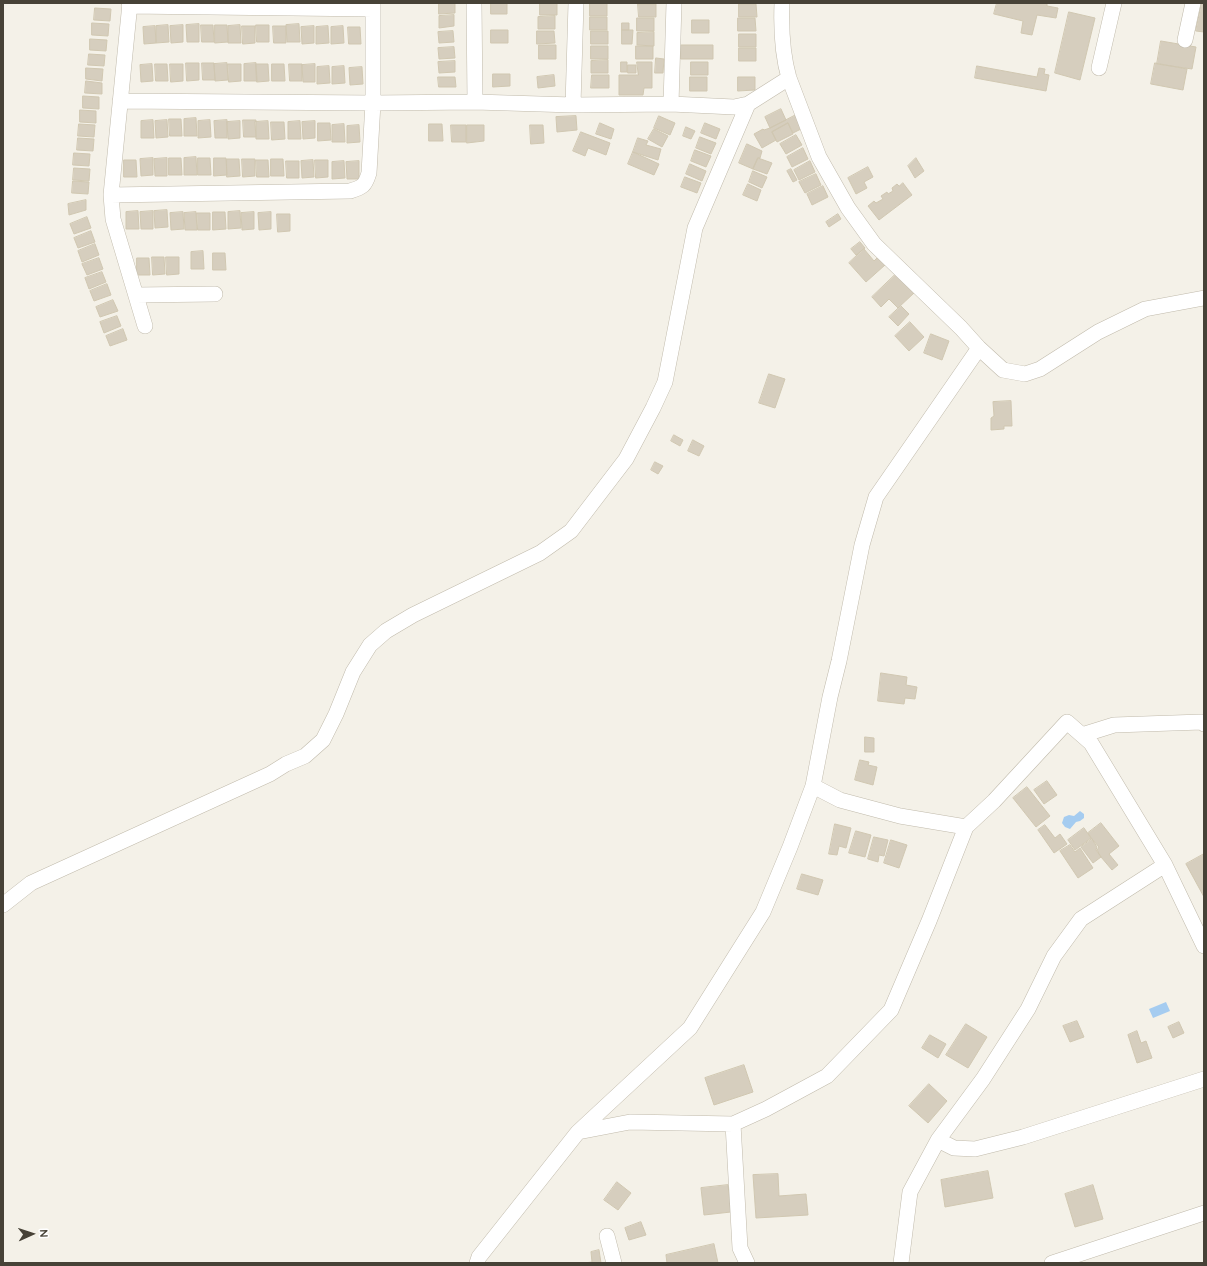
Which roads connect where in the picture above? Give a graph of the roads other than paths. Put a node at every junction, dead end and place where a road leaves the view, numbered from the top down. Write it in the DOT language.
graph roads {
  1 [pos="474,3"];
  2 [pos="576,3"];
  3 [pos="674,3"];
  4 [pos="782,3"];
  5 [pos="1114,3"];
  6 [pos="1193,3"];
  7 [pos="129,5"];
  8 [pos="373,6"];
  9 [pos="1185,40"];
  10 [pos="1099,68"];
  11 [pos="789,78"];
  12 [pos="120,101"];
  13 [pos="475,102"];
  14 [pos="373,103"];
  15 [pos="671,104"];
  16 [pos="748,104"];
  17 [pos="573,106"];
  18 [pos="112,195"];
  19 [pos="215,294"];
  20 [pos="136,295"];
  21 [pos="1204,298"];
  22 [pos="145,326"];
  23 [pos="979,348"];
  24 [pos="1204,724"];
  25 [pos="1082,735"];
  26 [pos="813,786"];
  27 [pos="966,827"];
  28 [pos="1166,865"];
  29 [pos="3,905"];
  30 [pos="1204,946"];
  31 [pos="1204,1079"];
  32 [pos="733,1124"];
  33 [pos="578,1132"];
  34 [pos="938,1140"];
  35 [pos="1204,1212"];
  36 [pos="607,1236"];
  37 [pos="477,1263"];
  38 [pos="614,1263"];
  39 [pos="747,1263"];
  40 [pos="901,1263"];
  41 [pos="1052,1263"];
  1 -- 13 [label="street"];
  2 -- 17 [label="street"];
  3 -- 15 [label="street"];
  4 -- 11 [label="street"];
  5 -- 10 [label="street"];
  6 -- 9 [label="street"];
  7 -- 8 [label="street"];
  7 -- 12 [label="street"];
  8 -- 14 [label="street"];
  11 -- 16 [label="street"];
  11 -- 23 [label="street"];
  12 -- 14 [label="street"];
  12 -- 18 [label="street"];
  13 -- 14 [label="street"];
  13 -- 17 [label="street"];
  14 -- 18 [label="street"];
  15 -- 16 [label="street"];
  15 -- 17 [label="street"];
  16 -- 29 [label="street"];
  18 -- 20 [label="street"];
  19 -- 20 [label="street"];
  20 -- 22 [label="street"];
  21 -- 23 [label="street"];
  23 -- 26 [label="street"];
  24 -- 25 [label="street"];
  25 -- 27 [label="street"];
  25 -- 28 [label="street"];
  26 -- 27 [label="street"];
  26 -- 33 [label="street"];
  27 -- 32 [label="street"];
  28 -- 30 [label="street"];
  28 -- 34 [label="street"];
  31 -- 34 [label="street"];
  32 -- 33 [label="street"];
  32 -- 39 [label="street"];
  33 -- 37 [label="street"];
  34 -- 40 [label="street"];
  35 -- 41 [label="street"];
  36 -- 38 [label="street"];
}
